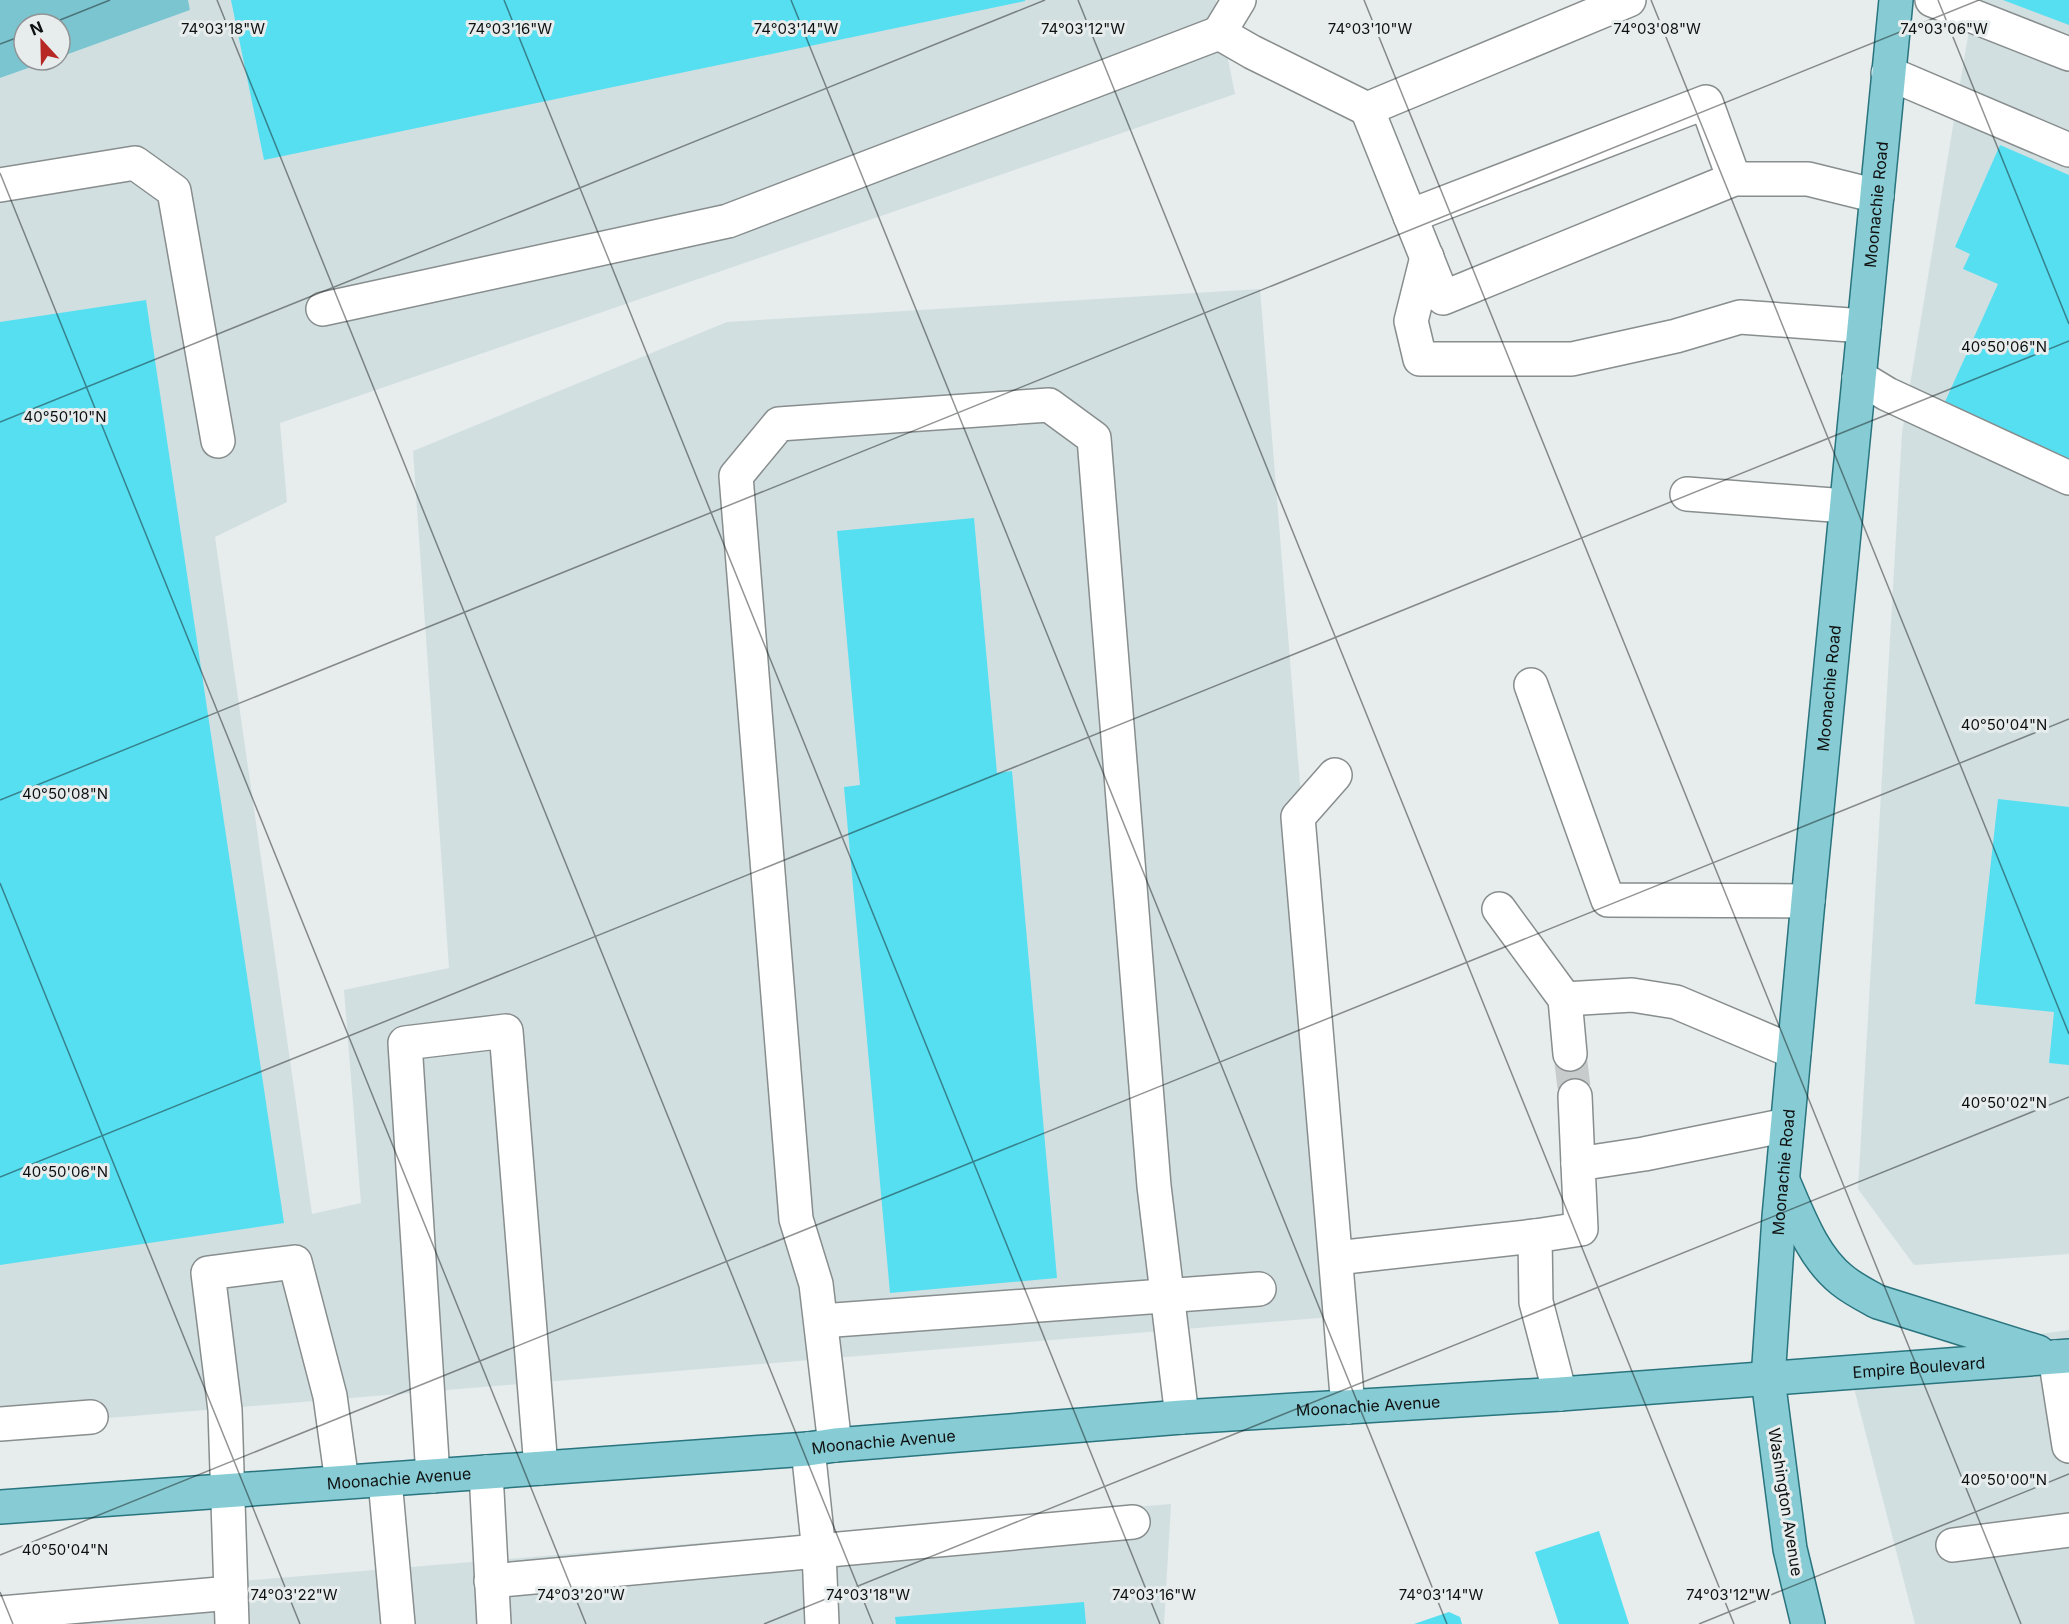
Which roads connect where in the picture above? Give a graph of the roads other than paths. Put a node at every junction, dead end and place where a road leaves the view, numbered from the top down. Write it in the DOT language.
graph roads {
  1 [pos="1239,0"];
  2 [pos="1629,0"];
  3 [pos="1896,0"];
  4 [pos="1932,0"];
  5 [pos="1219,33"];
  6 [pos="2069,54"];
  7 [pos="1888,73"];
  8 [pos="1367,109"];
  9 [pos="2069,150"];
  10 [pos="1734,179"];
  11 [pos="0,185"];
  12 [pos="1877,196"];
  13 [pos="1410,216"];
  14 [pos="1427,257"];
  15 [pos="323,309"];
  16 [pos="1864,326"];
  17 [pos="1859,378"];
  18 [pos="218,441"];
  19 [pos="2069,478"];
  20 [pos="1687,494"];
  21 [pos="1846,506"];
  22 [pos="1531,685"];
  23 [pos="1335,775"];
  24 [pos="1808,901"];
  25 [pos="1499,909"];
  26 [pos="1565,999"];
  27 [pos="1794,1052"];
  28 [pos="1570,1054"];
  29 [pos="1575,1096"];
  30 [pos="1787,1125"];
  31 [pos="1578,1164"];
  32 [pos="1782,1179"];
  33 [pos="1535,1236"];
  34 [pos="1336,1258"];
  35 [pos="1259,1289"];
  36 [pos="1167,1296"];
  37 [pos="821,1321"];
  38 [pos="2062,1357"];
  39 [pos="1768,1378"];
  40 [pos="1560,1394"];
  41 [pos="1348,1407"];
  42 [pos="91,1417"];
  43 [pos="1182,1417"];
  44 [pos="0,1424"];
  45 [pos="2069,1446"];
  46 [pos="822,1447"];
  47 [pos="541,1468"];
  48 [pos="486,1472"];
  49 [pos="433,1476"];
  50 [pos="384,1480"];
  51 [pos="342,1482"];
  52 [pos="228,1490"];
  53 [pos="0,1507"];
  54 [pos="1133,1522"];
  55 [pos="2069,1530"];
  56 [pos="1953,1545"];
  57 [pos="819,1552"];
  58 [pos="491,1581"];
  59 [pos="232,1609"];
  60 [pos="0,1613"];
  61 [pos="398,1624"];
  62 [pos="494,1624"];
  63 [pos="822,1624"];
  64 [pos="1808,1624"];
  1 -- 5 [label="street"];
  2 -- 8 [label="street"];
  3 -- 7 [label="main road, Moonachie Road"];
  4 -- 6 [label="street"];
  5 -- 8 [label="street"];
  5 -- 15 [label="street"];
  7 -- 9 [label="street"];
  7 -- 12 [label="main road, Moonachie Road"];
  8 -- 13 [label="street"];
  10 -- 12 [label="street"];
  10 -- 13 [label="street"];
  10 -- 14 [label="street"];
  11 -- 18 [label="street"];
  12 -- 16 [label="main road, Moonachie Road"];
  13 -- 14 [label="street"];
  14 -- 16 [label="street"];
  16 -- 17 [label="main road, Moonachie Road"];
  17 -- 19 [label="street"];
  17 -- 21 [label="main road, Moonachie Road"];
  20 -- 21 [label="street"];
  21 -- 24 [label="main road, Moonachie Road"];
  22 -- 24 [label="street"];
  23 -- 34 [label="street"];
  24 -- 27 [label="main road, Moonachie Road"];
  25 -- 26 [label="street"];
  26 -- 27 [label="street"];
  26 -- 28 [label="street"];
  27 -- 30 [label="main road, Moonachie Road"];
  29 -- 31 [label="street"];
  30 -- 31 [label="street"];
  30 -- 32 [label="main road, Moonachie Road"];
  31 -- 33 [label="street"];
  32 -- 38 [label="main road"];
  32 -- 39 [label="main road, Moonachie Road"];
  33 -- 34 [label="street"];
  33 -- 40 [label="street"];
  34 -- 41 [label="street"];
  35 -- 36 [label="street"];
  36 -- 37 [label="street"];
  36 -- 37 [label="street"];
  36 -- 43 [label="street"];
  37 -- 46 [label="street"];
  38 -- 39 [label="main road, Empire Boulevard"];
  38 -- 45 [label="street"];
  39 -- 40 [label="main road, Moonachie Avenue"];
  39 -- 64 [label="main road, Washington Avenue"];
  40 -- 41 [label="main road, Moonachie Avenue"];
  41 -- 43 [label="main road, Moonachie Avenue"];
  42 -- 44 [label="street"];
  43 -- 46 [label="main road, Moonachie Avenue"];
  46 -- 47 [label="main road, Moonachie Avenue"];
  46 -- 57 [label="street"];
  47 -- 48 [label="main road, Moonachie Avenue"];
  47 -- 49 [label="street"];
  48 -- 49 [label="main road, Moonachie Avenue"];
  48 -- 58 [label="street"];
  49 -- 50 [label="main road, Moonachie Avenue"];
  50 -- 51 [label="main road, Moonachie Avenue"];
  50 -- 61 [label="street"];
  51 -- 52 [label="main road, Moonachie Avenue"];
  51 -- 52 [label="street"];
  52 -- 53 [label="main road, Moonachie Avenue"];
  52 -- 59 [label="street"];
  54 -- 57 [label="street"];
  55 -- 56 [label="street"];
  57 -- 58 [label="street"];
  57 -- 63 [label="street"];
  58 -- 62 [label="street"];
  59 -- 60 [label="street"];
}
